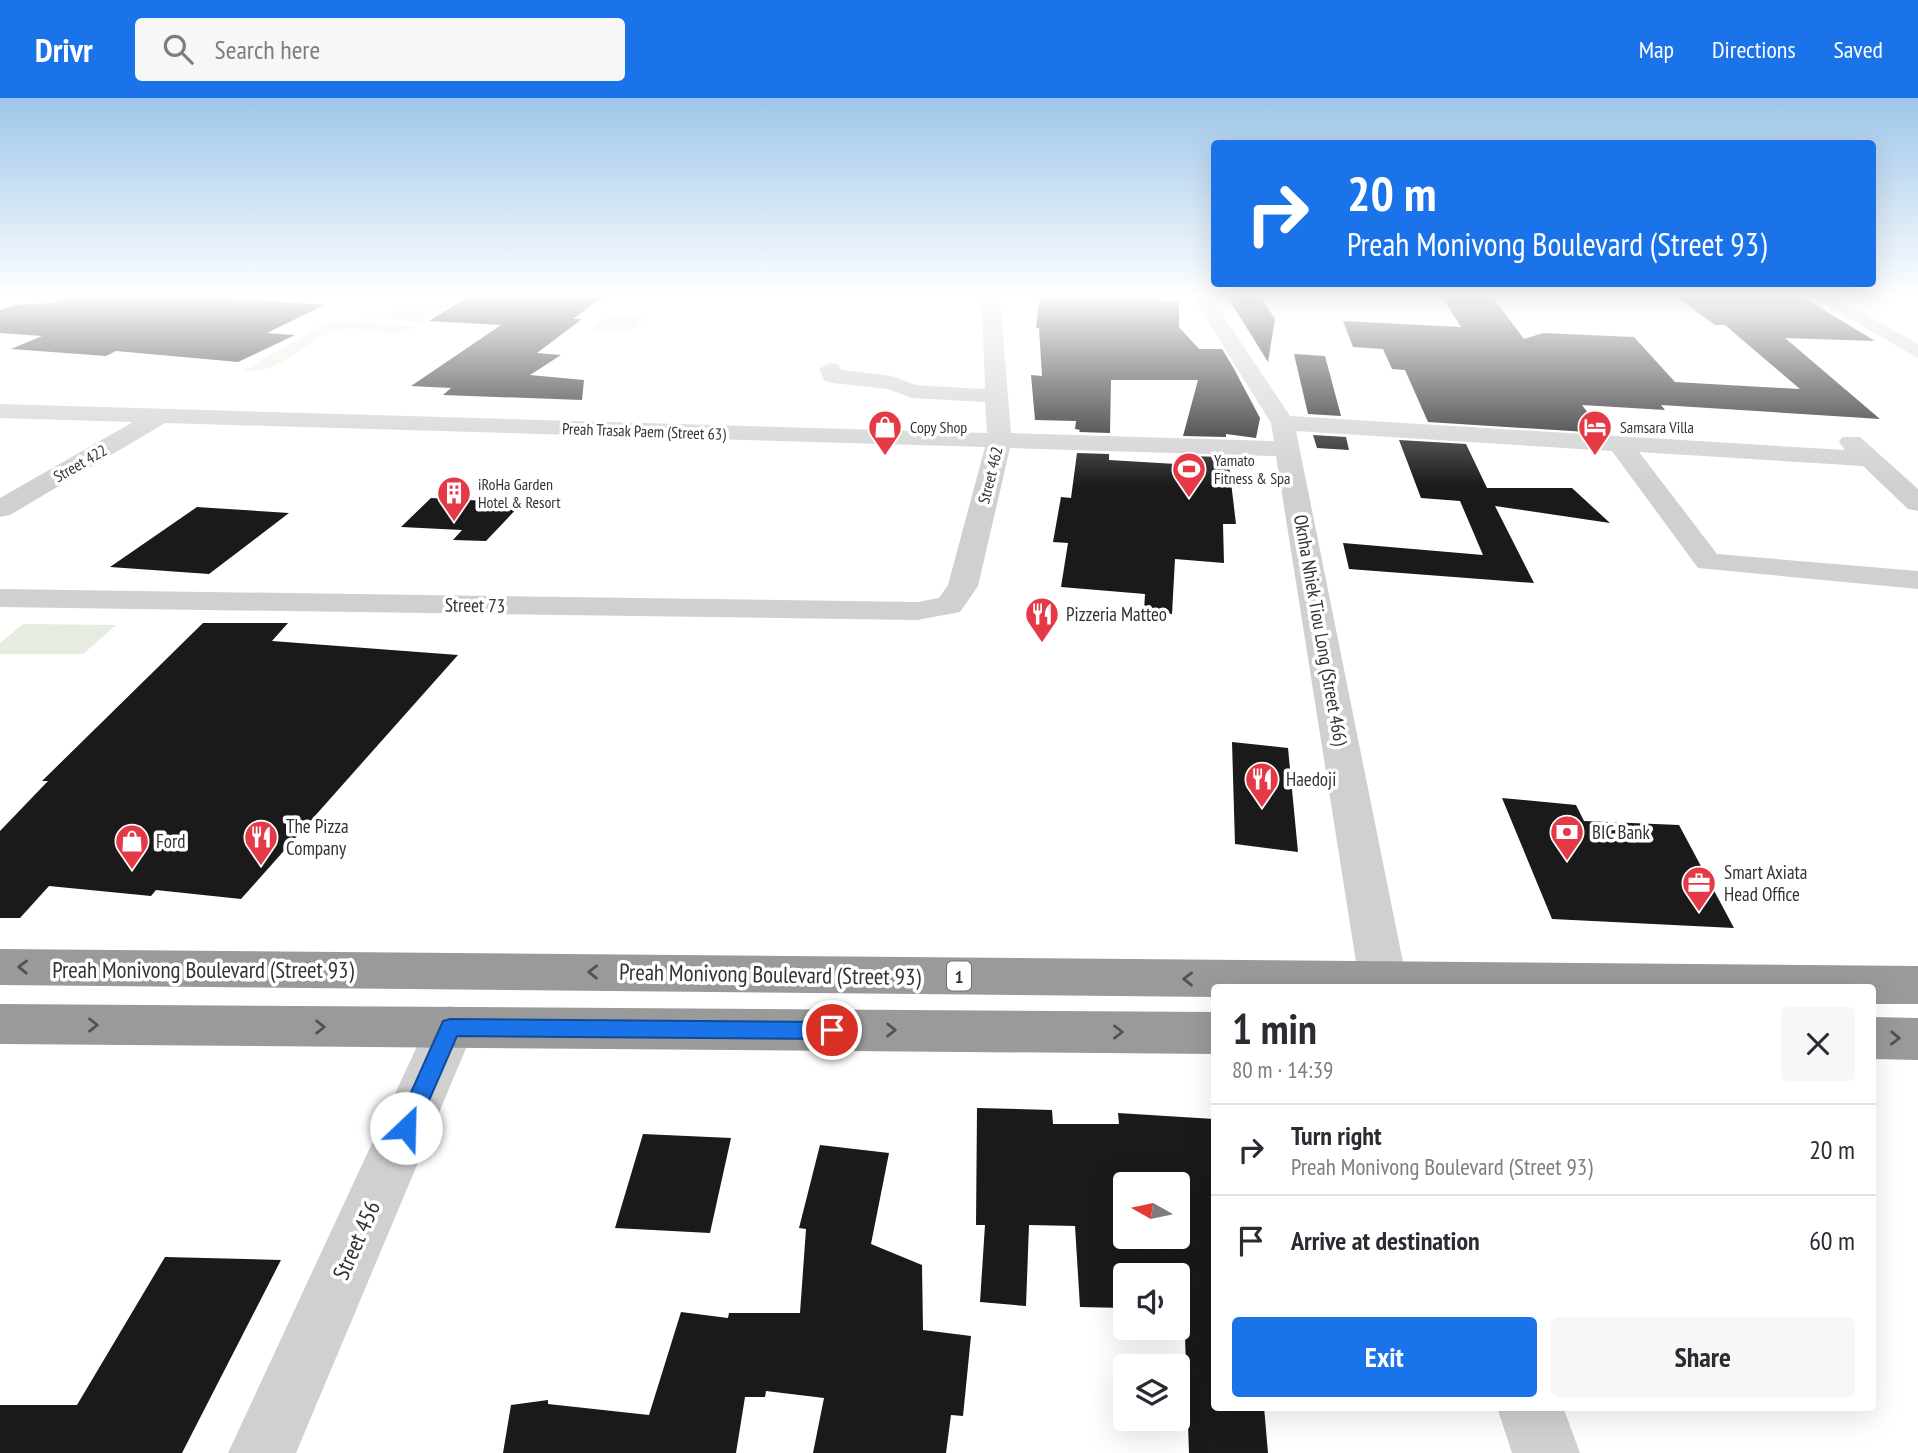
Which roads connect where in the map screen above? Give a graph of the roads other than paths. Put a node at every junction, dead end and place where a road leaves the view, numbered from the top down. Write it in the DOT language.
graph roads {
  1 [pos="994,359"];
  2 [pos="1239,359"];
  3 [pos="830,369"];
  4 [pos="996,396"];
  5 [pos="0,411"];
  6 [pos="160,416"];
  7 [pos="1285,436"];
  8 [pos="1849,440"];
  9 [pos="999,441"];
  10 [pos="1619,443"];
  11 [pos="1870,459"];
  12 [pos="1918,503"];
  13 [pos="0,509"];
  14 [pos="1918,580"];
  15 [pos="0,598"];
  16 [pos="949,604"];
  17 [pos="0,967"];
  18 [pos="271,970"];
  19 [pos="1383,984"];
  20 [pos="1876,985"];
  21 [pos="1918,985"];
  22 [pos="0,1024"];
  23 [pos="234,1026"];
  24 [pos="450,1027"];
  25 [pos="1211,1033"];
  26 [pos="1876,1038"];
  27 [pos="1918,1039"];
  28 [pos="1531,1411"];
  29 [pos="262,1453"];
  30 [pos="1546,1453"];
  1 -- 4 [label="street, Street 462"];
  2 -- 7 [label="street, Oknha Nhiek Tiou Long (Street 466)"];
  3 -- 4 [label="street"];
  4 -- 9 [label="street, Street 462"];
  5 -- 6 [label="street, Preah Trasak Paem (Street 63)"];
  6 -- 9 [label="street, Preah Trasak Paem (Street 63)"];
  6 -- 13 [label="street, Street 422"];
  7 -- 9 [label="street, Preah Trasak Paem (Street 63)"];
  7 -- 10 [label="street, Preah Trasak Paem (Street 63)"];
  7 -- 19 [label="street, Oknha Nhiek Tiou Long (Street 466)"];
  8 -- 11 [label="street"];
  9 -- 16 [label="street, Street 462"];
  10 -- 11 [label="street, Preah Trasak Paem (Street 63)"];
  10 -- 14 [label="street"];
  11 -- 12 [label="street"];
  15 -- 16 [label="street, Street 73"];
  18 -- 17 [label="highway, Preah Monivong Boulevard (Street 93) / 1, one-way"];
  19 -- 18 [label="highway, Preah Monivong Boulevard (Street 93) / 1, one-way"];
  18 -- 23 [label="highway"];
  20 -- 21 [label="highway, Preah Monivong Boulevard (Street 93) / 1"];
  22 -- 23 [label="highway, one-way"];
  23 -- 24 [label="highway, one-way"];
  24 -- 25 [label="highway, one-way"];
  24 -- 29 [label="street, Street 456"];
  26 -- 27 [label="highway, one-way"];
  28 -- 30 [label="street"];
}
